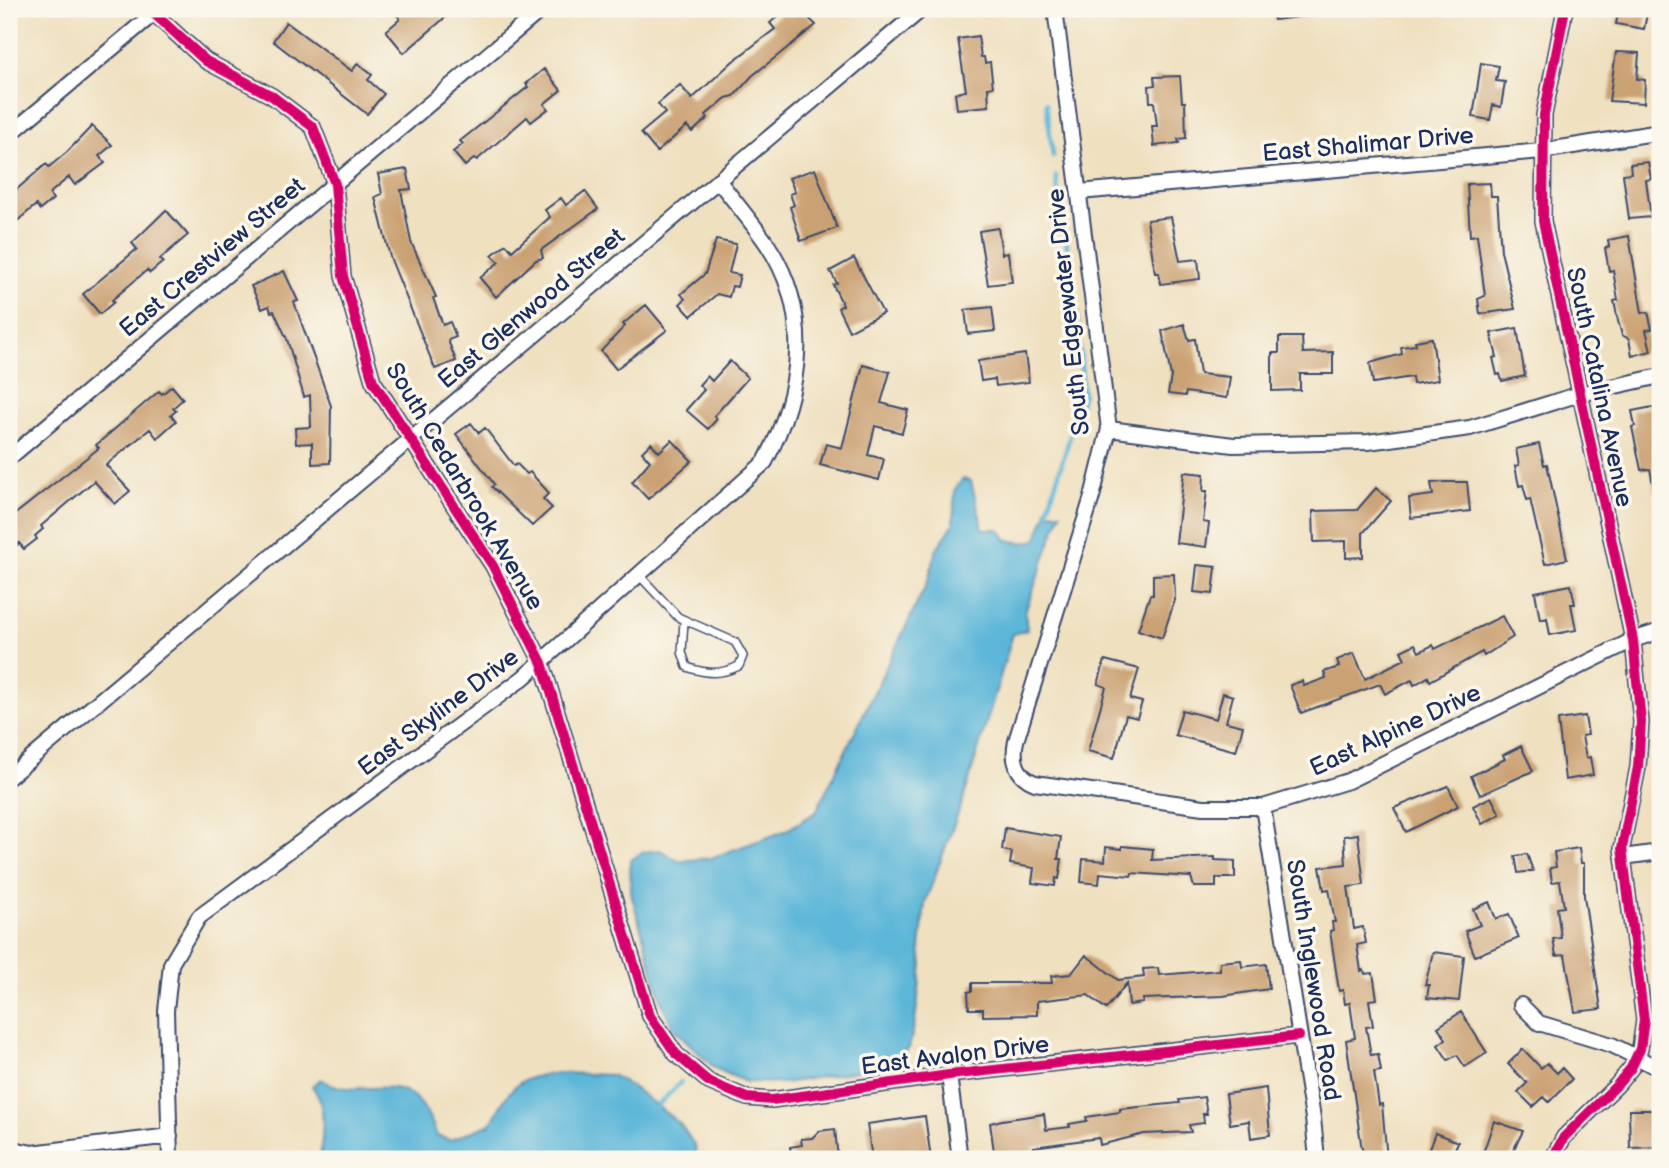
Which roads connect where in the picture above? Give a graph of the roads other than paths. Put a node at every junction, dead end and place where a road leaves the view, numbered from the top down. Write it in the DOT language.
graph roads {
  1 [pos="542,9"];
  2 [pos="922,9"];
  3 [pos="1055,9"];
  4 [pos="1565,9"];
  5 [pos="154,10"];
  6 [pos="1660,132"];
  7 [pos="9,135"];
  8 [pos="1542,151"];
  9 [pos="718,180"];
  10 [pos="335,184"];
  11 [pos="1079,192"];
  12 [pos="1660,376"];
  13 [pos="1580,394"];
  14 [pos="1109,429"];
  15 [pos="408,440"];
  16 [pos="9,458"];
  17 [pos="638,574"];
  18 [pos="684,621"];
  19 [pos="1660,631"];
  20 [pos="1633,640"];
  21 [pos="542,663"];
  22 [pos="1016,766"];
  23 [pos="9,777"];
  24 [pos="1263,807"];
  25 [pos="1660,852"];
  26 [pos="1623,857"];
  27 [pos="1521,1005"];
  28 [pos="650,1016"];
  29 [pos="1299,1036"];
  30 [pos="1636,1058"];
  31 [pos="1660,1069"];
  32 [pos="950,1075"];
  33 [pos="170,1136"];
  34 [pos="9,1148"];
  35 [pos="170,1159"];
  36 [pos="960,1159"];
  37 [pos="1317,1159"];
  38 [pos="1552,1159"];
  1 -- 10 [label="street, East Crestview Street"];
  2 -- 9 [label="street, East Glenwood Street"];
  3 -- 11 [label="street, South Edgewater Drive"];
  4 -- 8 [label="street, South Catalina Avenue"];
  5 -- 7 [label="street"];
  5 -- 10 [label="street, South Cedarbrook Avenue"];
  6 -- 8 [label="street, East Shalimar Drive"];
  8 -- 11 [label="street, East Shalimar Drive"];
  8 -- 13 [label="street, South Catalina Avenue"];
  9 -- 15 [label="street, East Glenwood Street"];
  9 -- 17 [label="street, East Skyline Drive"];
  10 -- 15 [label="street, South Cedarbrook Avenue"];
  10 -- 16 [label="street, East Crestview Street"];
  11 -- 14 [label="street, South Edgewater Drive"];
  12 -- 13 [label="street"];
  13 -- 14 [label="street"];
  13 -- 20 [label="street, South Catalina Avenue"];
  14 -- 22 [label="street, South Edgewater Drive"];
  15 -- 21 [label="street, South Cedarbrook Avenue"];
  15 -- 23 [label="street, East Glenwood Street"];
  17 -- 18 [label="lane"];
  17 -- 21 [label="street, East Skyline Drive"];
  18 -- 18 [label="lane"];
  19 -- 20 [label="street, East Alpine Drive"];
  20 -- 24 [label="street, East Alpine Drive"];
  20 -- 26 [label="street, South Catalina Avenue"];
  21 -- 28 [label="street, South Cedarbrook Avenue"];
  21 -- 33 [label="street, East Skyline Drive"];
  22 -- 24 [label="street, East Alpine Drive"];
  24 -- 29 [label="street, South Inglewood Road"];
  25 -- 26 [label="street"];
  26 -- 30 [label="street, South Catalina Avenue"];
  27 -- 30 [label="street"];
  28 -- 32 [label="street, East Avalon Drive"];
  29 -- 32 [label="street, East Avalon Drive"];
  29 -- 37 [label="street, South Inglewood Road"];
  30 -- 31 [label="street"];
  30 -- 38 [label="street, South Catalina Avenue"];
  32 -- 36 [label="street"];
  33 -- 34 [label="street"];
  33 -- 35 [label="street"];
}
